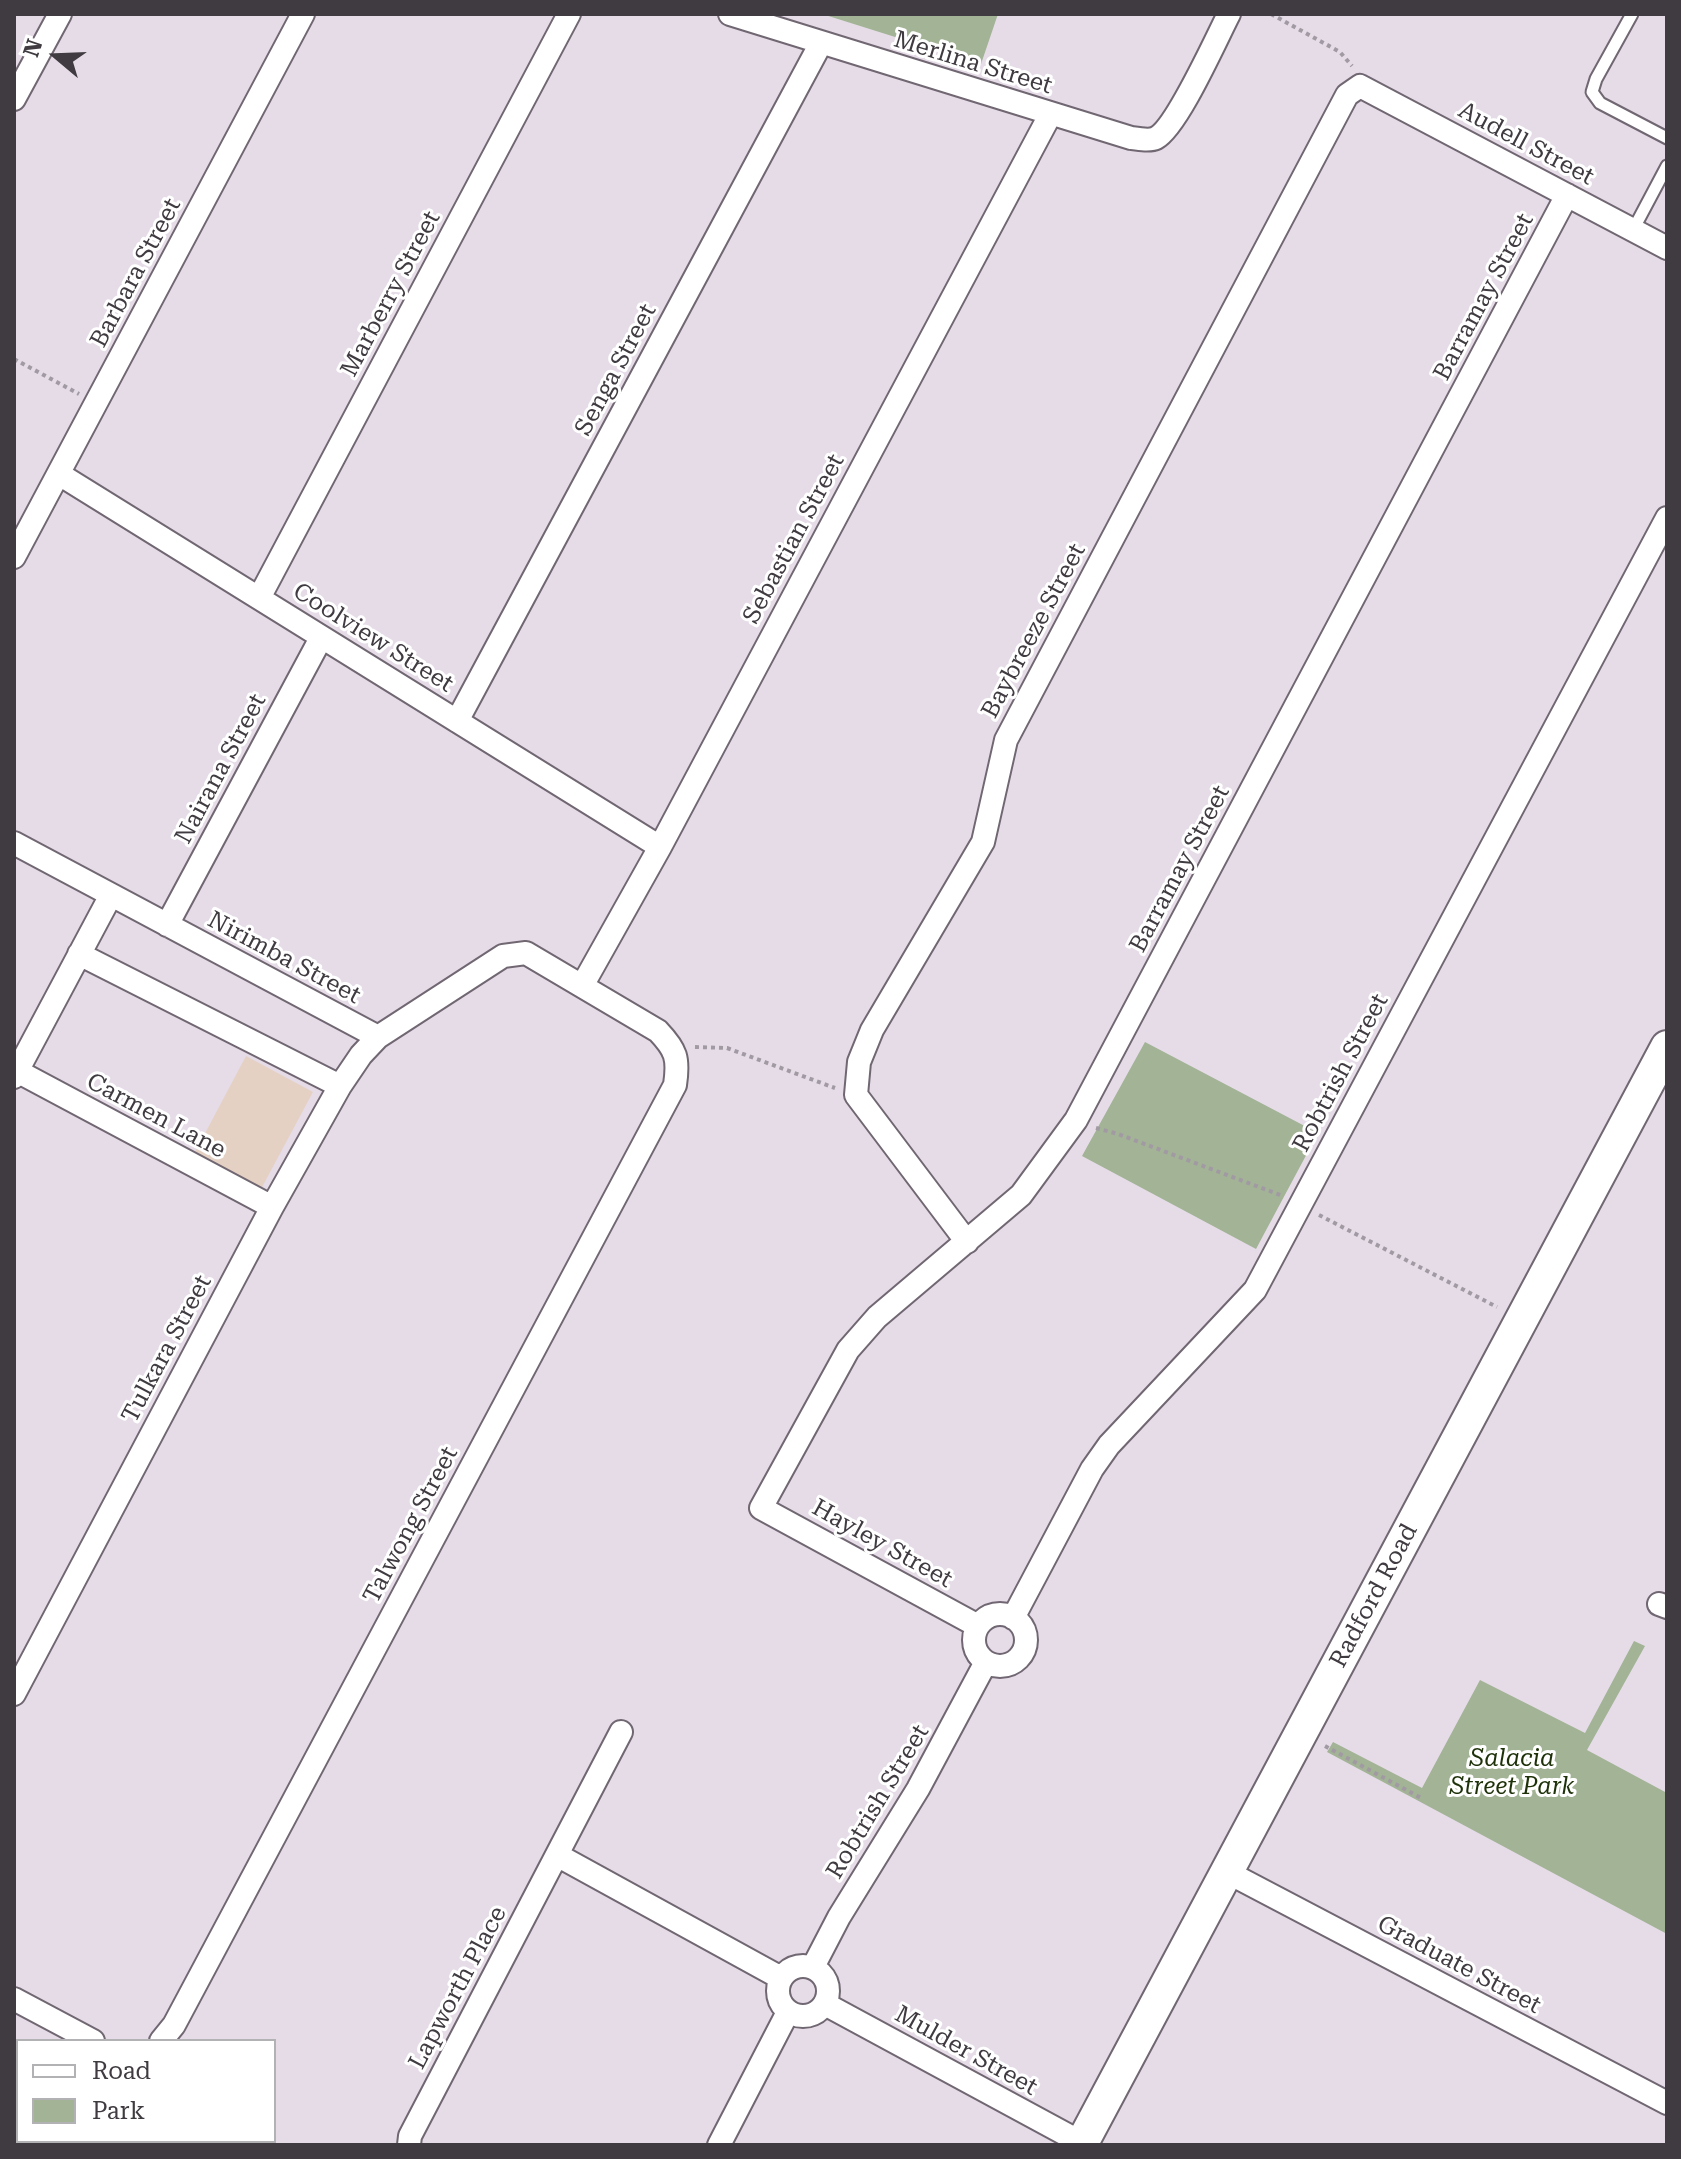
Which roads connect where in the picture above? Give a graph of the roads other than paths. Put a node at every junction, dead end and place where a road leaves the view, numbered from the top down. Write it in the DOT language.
graph roads {
  1 [pos="60,14"];
  2 [pos="303,14"];
  3 [pos="569,14"];
  4 [pos="730,14"];
  5 [pos="1229,14"];
  6 [pos="1632,14"];
  7 [pos="821,43"];
  8 [pos="1358,79"];
  9 [pos="14,99"];
  10 [pos="1050,115"];
  11 [pos="1667,138"];
  12 [pos="1667,166"];
  13 [pos="1567,195"];
  14 [pos="1633,230"];
  15 [pos="1667,248"];
  16 [pos="59,474"];
  17 [pos="1667,518"];
  18 [pos="14,557"];
  19 [pos="259,598"];
  20 [pos="321,638"];
  21 [pos="457,721"];
  22 [pos="14,843"];
  23 [pos="660,847"];
  24 [pos="111,895"];
  25 [pos="167,925"];
  26 [pos="79,954"];
  27 [pos="582,986"];
  28 [pos="378,1037"];
  29 [pos="1667,1047"];
  30 [pos="15,1074"];
  31 [pos="340,1086"];
  32 [pos="272,1207"];
  33 [pos="967,1242"];
  34 [pos="761,1508"];
  35 [pos="1013,1618"];
  36 [pos="978,1626"];
  37 [pos="986,1662"];
  38 [pos="14,1694"];
  39 [pos="621,1732"];
  40 [pos="557,1855"];
  41 [pos="1227,1872"];
  42 [pos="813,1967"];
  43 [pos="781,1978"];
  44 [pos="14,1999"];
  45 [pos="825,2004"];
  46 [pos="788,2012"];
  47 [pos="89,2039"];
  48 [pos="162,2039"];
  49 [pos="1667,2103"];
  50 [pos="1081,2144"];
  51 [pos="409,2145"];
  52 [pos="719,2145"];
  1 -- 9 [label="street"];
  2 -- 16 [label="street, Barbara Street"];
  3 -- 19 [label="street, Marberry Street"];
  4 -- 7 [label="street, Merlina Street"];
  5 -- 10 [label="street, Merlina Street"];
  6 -- 11 [label="lane"];
  7 -- 10 [label="street, Merlina Street"];
  7 -- 21 [label="street, Senga Street"];
  8 -- 13 [label="street, Audell Street"];
  8 -- 33 [label="street, Baybreeze Street"];
  10 -- 23 [label="street, Sebastian Street"];
  12 -- 14 [label="lane"];
  13 -- 14 [label="street, Audell Street"];
  13 -- 33 [label="street, Barramay Street"];
  14 -- 15 [label="street, Audell Street"];
  16 -- 18 [label="street, Barbara Street"];
  16 -- 19 [label="street, Coolview Street"];
  17 -- 35 [label="street, Robtrish Street"];
  19 -- 20 [label="street, Coolview Street"];
  20 -- 21 [label="street, Coolview Street"];
  20 -- 25 [label="street, Nairana Street"];
  21 -- 23 [label="street, Coolview Street"];
  22 -- 24 [label="street, Nirimba Street"];
  23 -- 27 [label="street, Sebastian Street"];
  24 -- 25 [label="street, Nirimba Street"];
  24 -- 26 [label="street"];
  25 -- 28 [label="street, Nirimba Street"];
  26 -- 30 [label="street"];
  26 -- 31 [label="street"];
  27 -- 28 [label="street"];
  27 -- 48 [label="street, Talwong Street"];
  28 -- 31 [label="street, Tulkara Street"];
  29 -- 41 [label="street, Radford Road"];
  30 -- 32 [label="street, Carmen Lane"];
  31 -- 32 [label="street, Tulkara Street"];
  32 -- 38 [label="street, Tulkara Street"];
  33 -- 34 [label="street, Barramay Street"];
  34 -- 36 [label="street, Hayley Street"];
  35 -- 36 [label="street"];
  35 -- 37 [label="street"];
  36 -- 37 [label="street"];
  37 -- 42 [label="street, Robtrish Street"];
  39 -- 40 [label="street, Lapworth Place"];
  40 -- 43 [label="street"];
  40 -- 51 [label="street, Lapworth Place"];
  41 -- 49 [label="street, Graduate Street"];
  41 -- 50 [label="street, Radford Road"];
  42 -- 43 [label="street"];
  42 -- 45 [label="street"];
  43 -- 46 [label="street"];
  44 -- 47 [label="street"];
  45 -- 46 [label="street"];
  45 -- 50 [label="street, Mulder Street"];
  46 -- 52 [label="street"];
}
